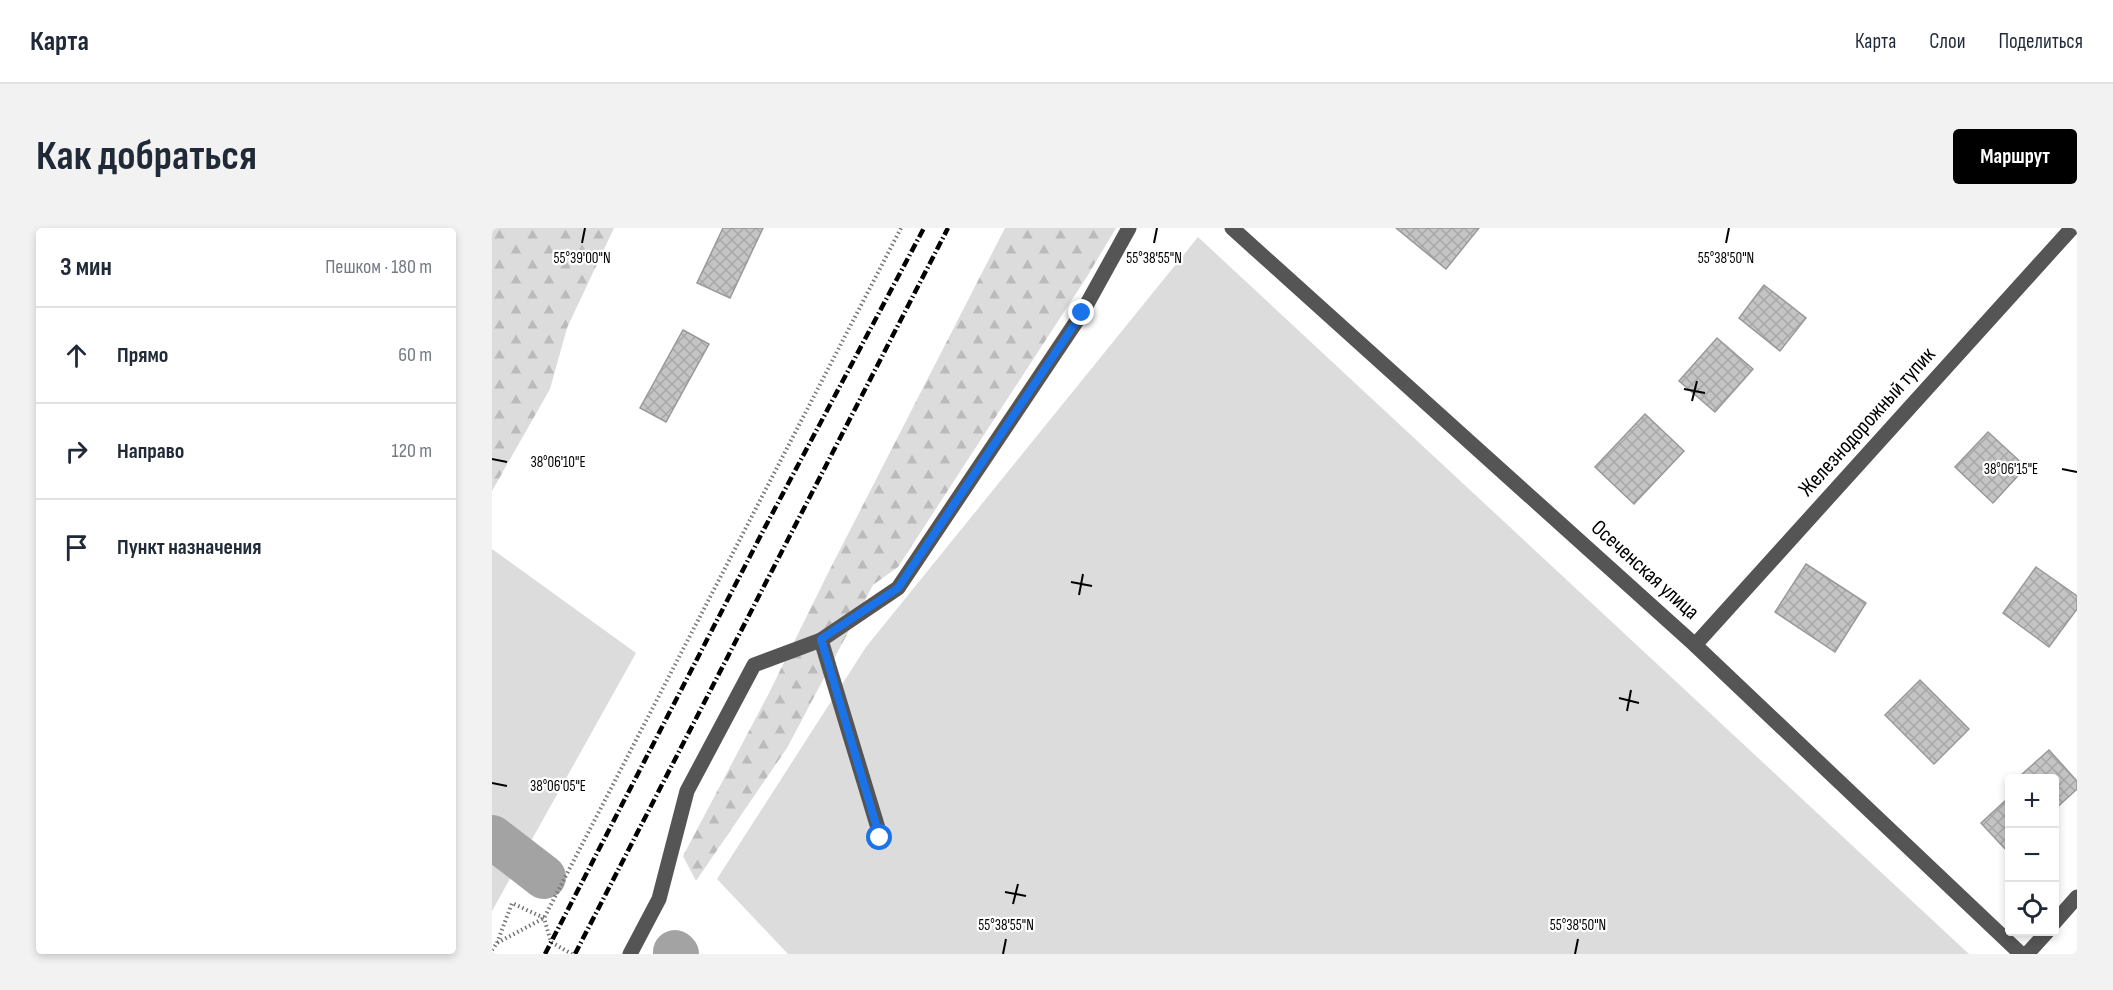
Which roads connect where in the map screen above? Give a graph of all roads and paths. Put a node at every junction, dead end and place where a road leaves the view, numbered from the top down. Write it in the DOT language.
graph roads {
  1 [pos="901,228"];
  2 [pos="1129,228"];
  3 [pos="1232,228"];
  4 [pos="2072,228"];
  5 [pos="821,639"];
  6 [pos="1695,645"];
  7 [pos="880,838"];
  8 [pos="2077,897"];
  9 [pos="544,918"];
  10 [pos="2059,918"];
  11 [pos="2043,936"];
  12 [pos="497,943"];
  13 [pos="492,950"];
  14 [pos="572,954"];
  15 [pos="630,954"];
  16 [pos="2021,954"];
  17 [pos="2027,954"];
  1 -- 9 [label="path"];
  2 -- 5 [label="street"];
  3 -- 6 [label="street, Осеченская улица"];
  4 -- 6 [label="street, Железнодорожный тупик"];
  5 -- 7 [label="street"];
  5 -- 15 [label="street"];
  6 -- 16 [label="street, Осеченская улица"];
  8 -- 10 [label="street"];
  9 -- 12 [label="path"];
  9 -- 12 [label="path"];
  9 -- 14 [label="path"];
  11 -- 17 [label="street"];
  12 -- 13 [label="path"];
}
